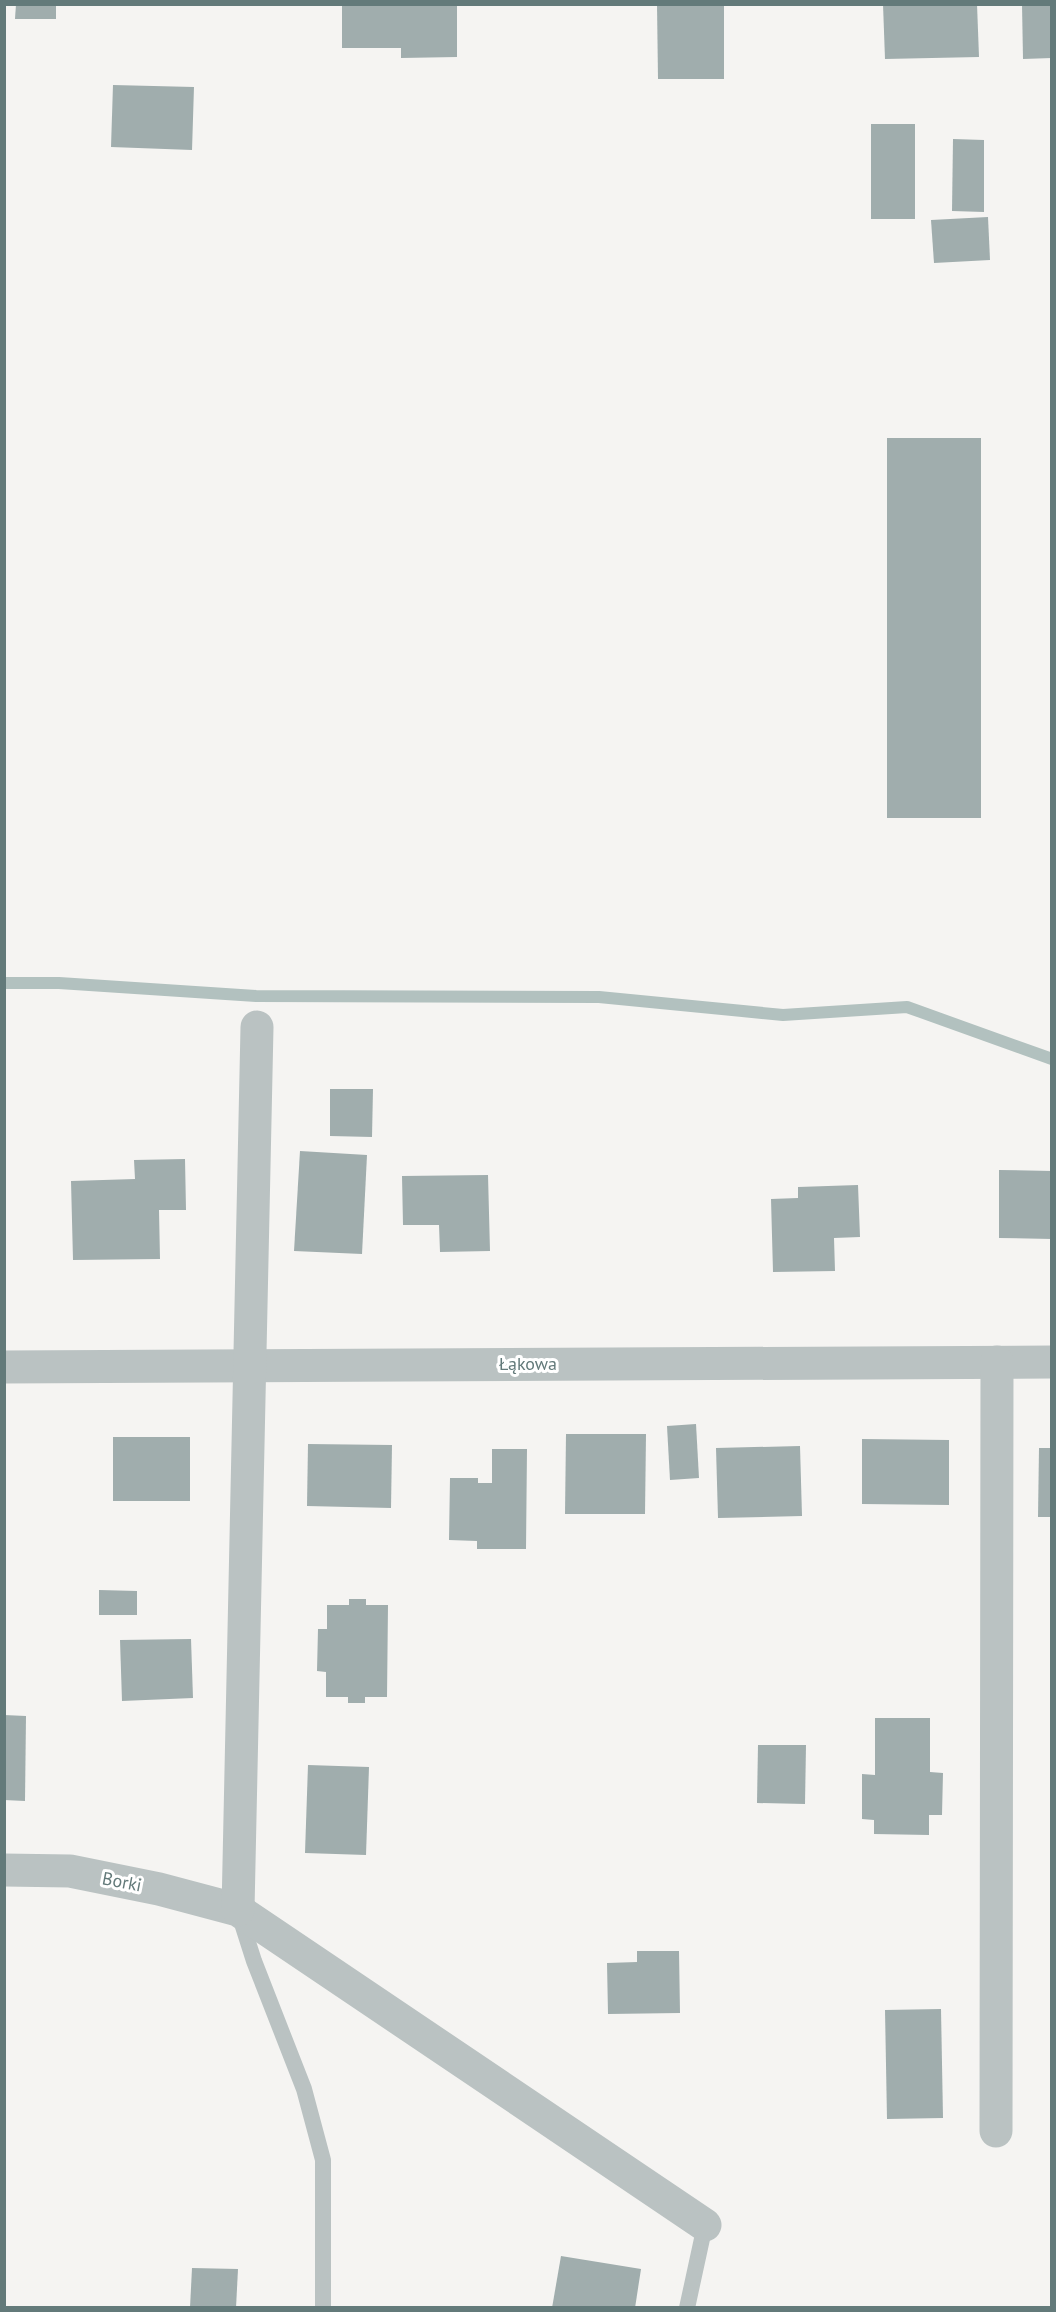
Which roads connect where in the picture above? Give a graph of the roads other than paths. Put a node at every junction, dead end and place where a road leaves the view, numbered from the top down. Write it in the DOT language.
graph roads {
  1 [pos="257,1027"];
  2 [pos="997,1362"];
  3 [pos="1052,1362"];
  4 [pos="249,1366"];
  5 [pos="4,1367"];
  6 [pos="4,1870"];
  7 [pos="238,1910"];
  8 [pos="996,2131"];
  9 [pos="705,2225"];
  10 [pos="323,2307"];
  11 [pos="687,2307"];
  1 -- 4 [label="street"];
  2 -- 3 [label="street, Łąkowa"];
  2 -- 4 [label="street, Łąkowa"];
  2 -- 8 [label="street"];
  4 -- 5 [label="street, Łąkowa"];
  4 -- 7 [label="street"];
  6 -- 7 [label="street, Borki"];
  7 -- 9 [label="street, Borki"];
  7 -- 10 [label="lane"];
  9 -- 11 [label="lane"];
}
